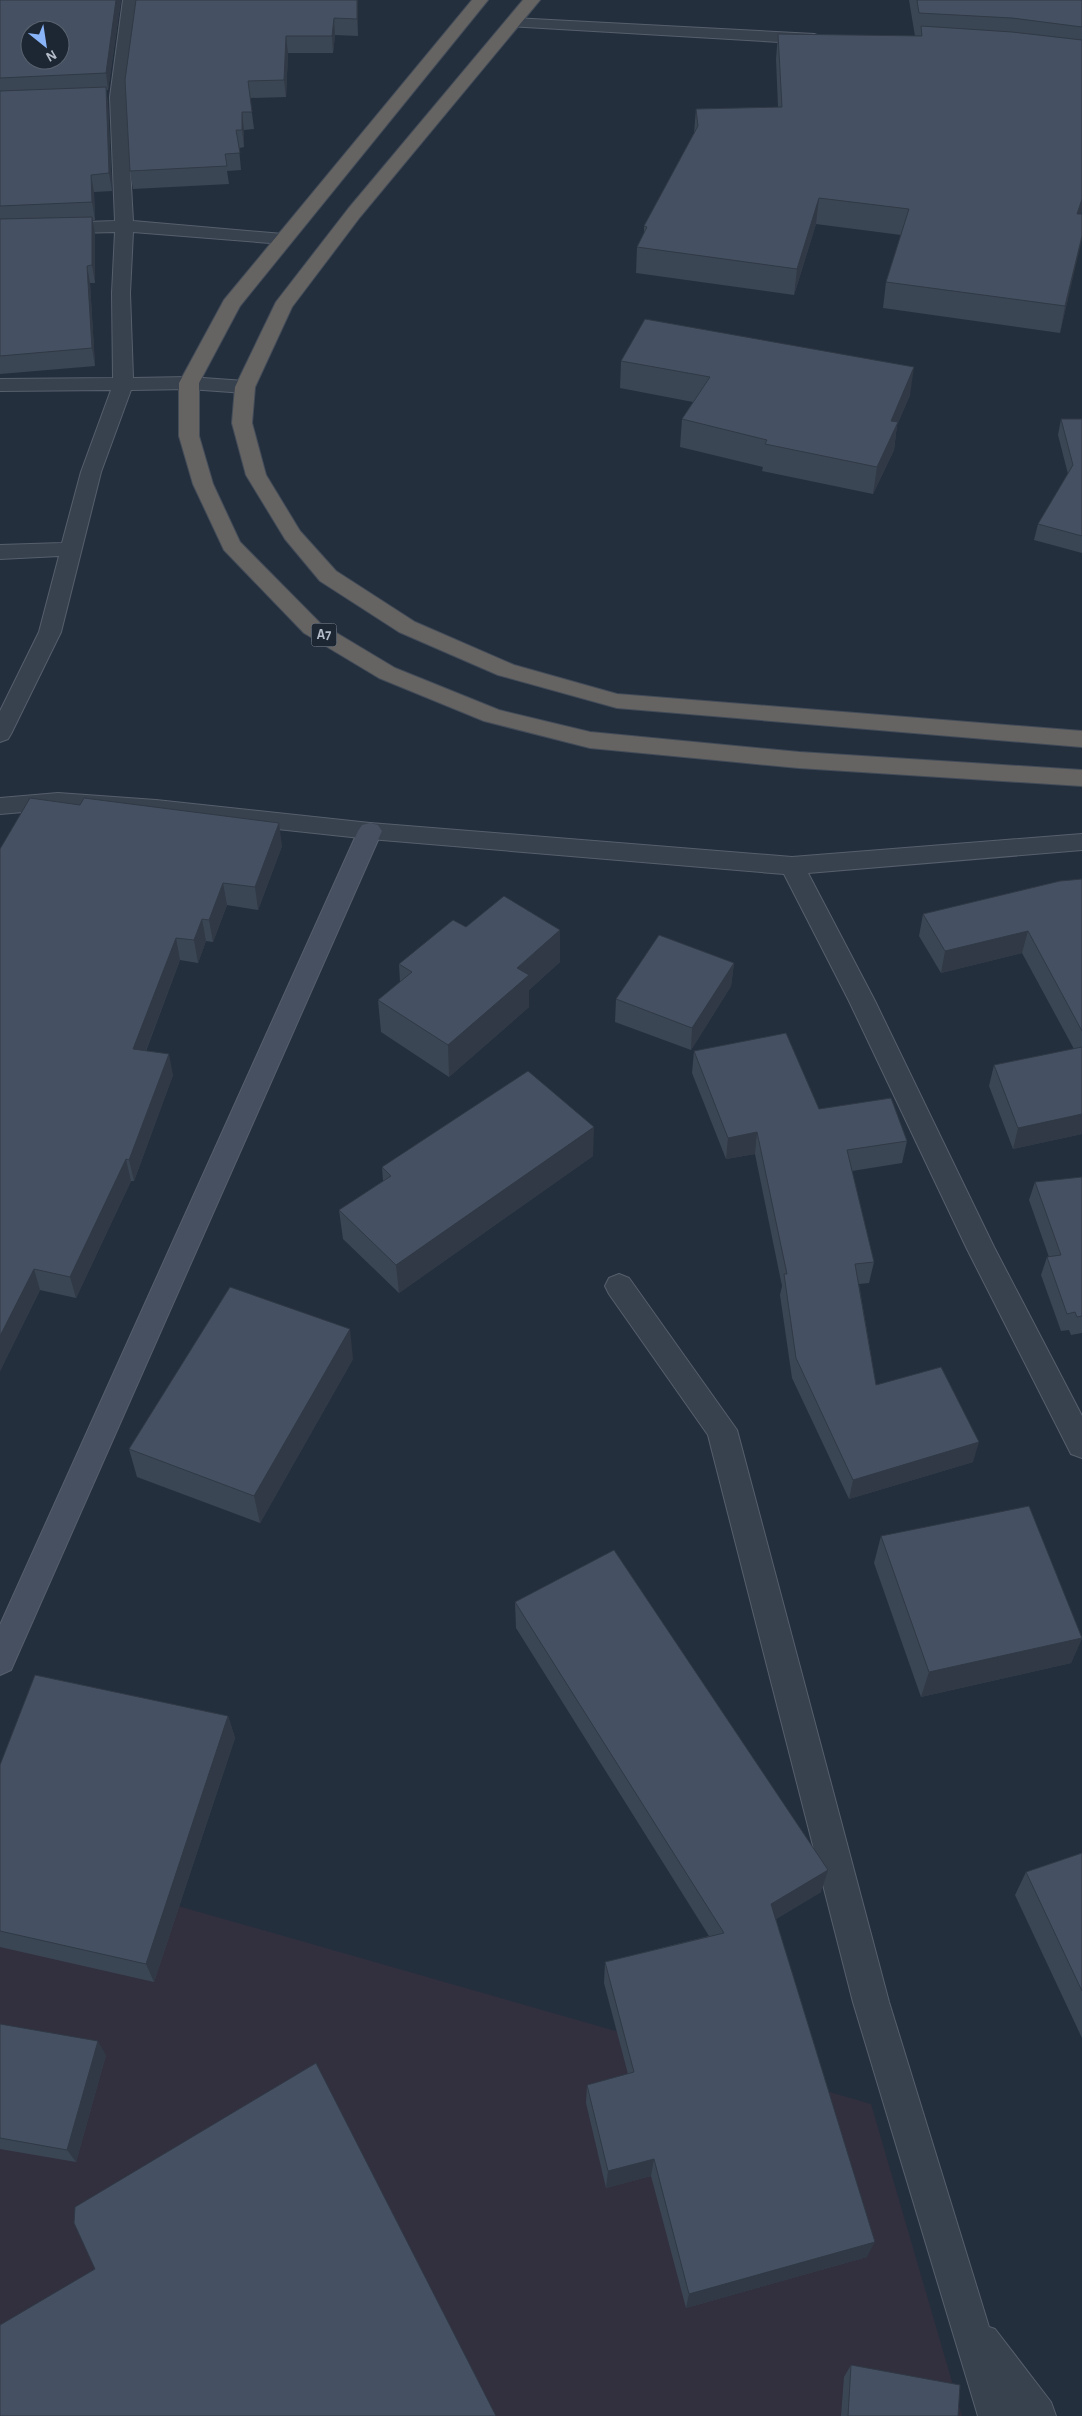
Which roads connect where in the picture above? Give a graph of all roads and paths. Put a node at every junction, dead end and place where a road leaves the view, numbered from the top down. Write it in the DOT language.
graph roads {
  1 [pos="131,0"];
  2 [pos="480,0"];
  3 [pos="532,0"];
  4 [pos="513,23"];
  5 [pos="830,40"];
  6 [pos="118,97"];
  7 [pos="99,98"];
  8 [pos="124,226"];
  9 [pos="0,230"];
  10 [pos="283,239"];
  11 [pos="189,383"];
  12 [pos="123,384"];
  13 [pos="0,386"];
  14 [pos="244,387"];
  15 [pos="72,549"];
  16 [pos="0,552"];
  17 [pos="0,734"];
  18 [pos="1082,739"];
  19 [pos="1082,778"];
  20 [pos="0,806"];
  21 [pos="370,831"];
  22 [pos="1082,842"];
  23 [pos="792,866"];
  24 [pos="619,1286"];
  25 [pos="1082,1445"];
  26 [pos="0,1660"];
  27 [pos="970,2328"];
  28 [pos="997,2416"];
  29 [pos="1037,2416"];
  1 -- 6 [label="street"];
  2 -- 10 [label="highway, A7"];
  3 -- 4 [label="highway"];
  4 -- 5 [label="street"];
  4 -- 14 [label="highway"];
  6 -- 7 [label="street"];
  6 -- 8 [label="street"];
  8 -- 9 [label="street"];
  8 -- 10 [label="street"];
  8 -- 12 [label="street"];
  10 -- 11 [label="highway, A7"];
  11 -- 12 [label="street"];
  11 -- 14 [label="street"];
  11 -- 19 [label="highway, A7"];
  12 -- 13 [label="street"];
  12 -- 15 [label="street"];
  14 -- 18 [label="highway"];
  15 -- 16 [label="street"];
  15 -- 17 [label="street"];
  20 -- 21 [label="street"];
  21 -- 23 [label="street"];
  21 -- 26 [label="main road"];
  22 -- 23 [label="street"];
  23 -- 25 [label="street"];
  24 -- 27 [label="street"];
  27 -- 28 [label="street"];
  27 -- 29 [label="street"];
}
